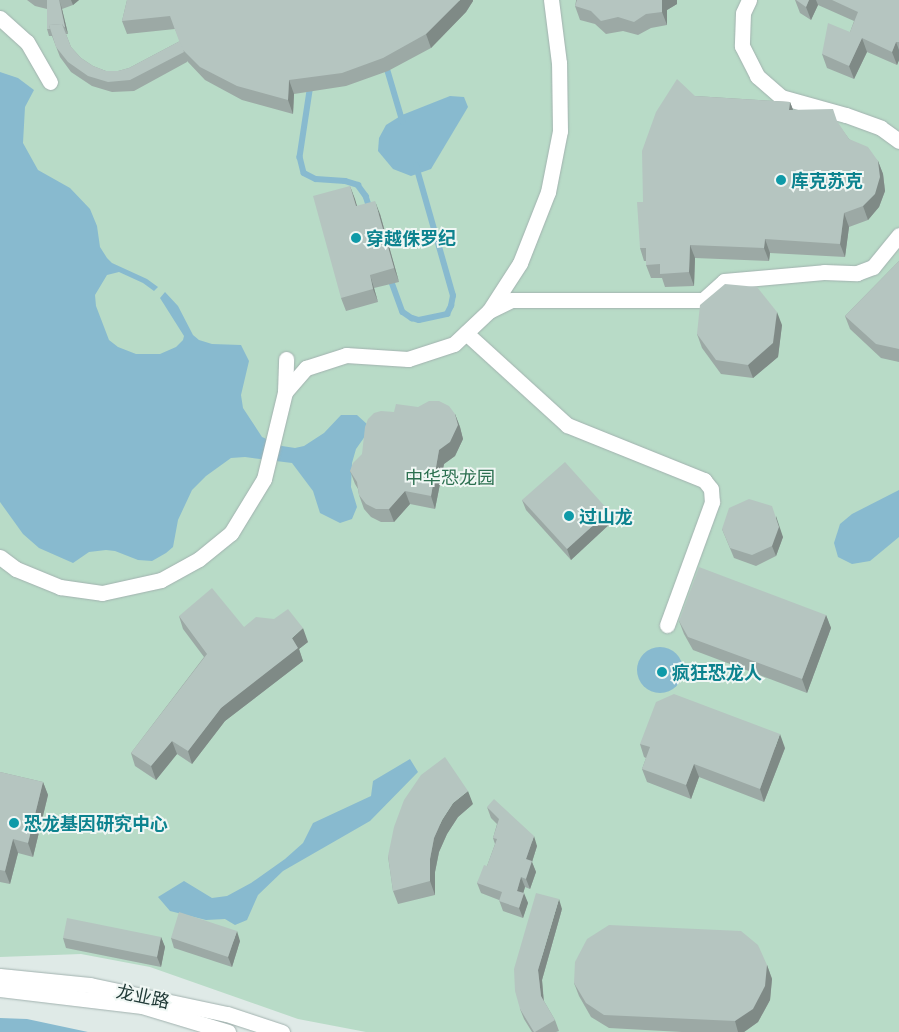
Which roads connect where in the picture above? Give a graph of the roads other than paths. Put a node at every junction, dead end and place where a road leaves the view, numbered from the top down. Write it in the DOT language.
graph roads {
  1 [pos="551,0"];
  2 [pos="749,0"];
  3 [pos="0,18"];
  4 [pos="50,82"];
  5 [pos="899,141"];
  6 [pos="899,235"];
  7 [pos="489,311"];
  8 [pos="466,333"];
  9 [pos="286,359"];
  10 [pos="284,392"];
  11 [pos="0,557"];
  12 [pos="667,625"];
  13 [pos="0,976"];
  14 [pos="0,989"];
  15 [pos="228,1032"];
  16 [pos="282,1032"];
  1 -- 7 [label="street"];
  2 -- 5 [label="street"];
  3 -- 4 [label="street"];
  6 -- 7 [label="street"];
  7 -- 8 [label="street"];
  8 -- 10 [label="street"];
  8 -- 12 [label="street"];
  9 -- 10 [label="street"];
  10 -- 11 [label="street"];
  13 -- 16 [label="street, 龙业路"];
  14 -- 15 [label="street, 龙业路"];
}
